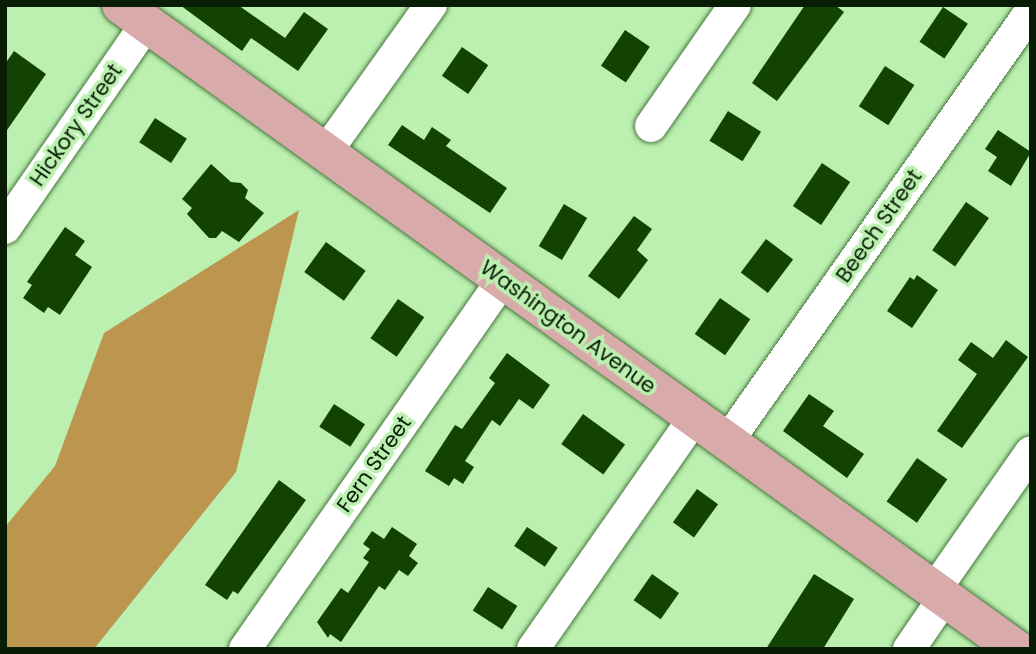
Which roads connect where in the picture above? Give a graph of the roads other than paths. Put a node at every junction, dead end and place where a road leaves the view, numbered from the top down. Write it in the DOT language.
graph roads {
  1 [pos="431,5"];
  2 [pos="735,5"];
  3 [pos="134,11"];
  4 [pos="1031,11"];
  5 [pos="650,126"];
  6 [pos="326,152"];
  7 [pos="5,228"];
  8 [pos="502,280"];
  9 [pos="694,418"];
  10 [pos="727,442"];
  11 [pos="1031,452"];
  12 [pos="939,595"];
  13 [pos="246,648"];
  14 [pos="533,649"];
  15 [pos="909,649"];
  16 [pos="1016,649"];
  1 -- 6 [label="street"];
  2 -- 5 [label="street"];
  3 -- 6 [label="main road, Washington Avenue"];
  3 -- 7 [label="street, Hickory Street"];
  4 -- 10 [label="street, Beech Street"];
  6 -- 8 [label="main road, Washington Avenue"];
  8 -- 9 [label="main road, Washington Avenue"];
  8 -- 13 [label="street, Fern Street"];
  9 -- 10 [label="main road, Washington Avenue"];
  9 -- 14 [label="street"];
  10 -- 12 [label="main road, Washington Avenue"];
  11 -- 12 [label="street"];
  12 -- 15 [label="street"];
  12 -- 16 [label="main road, Washington Avenue"];
}
